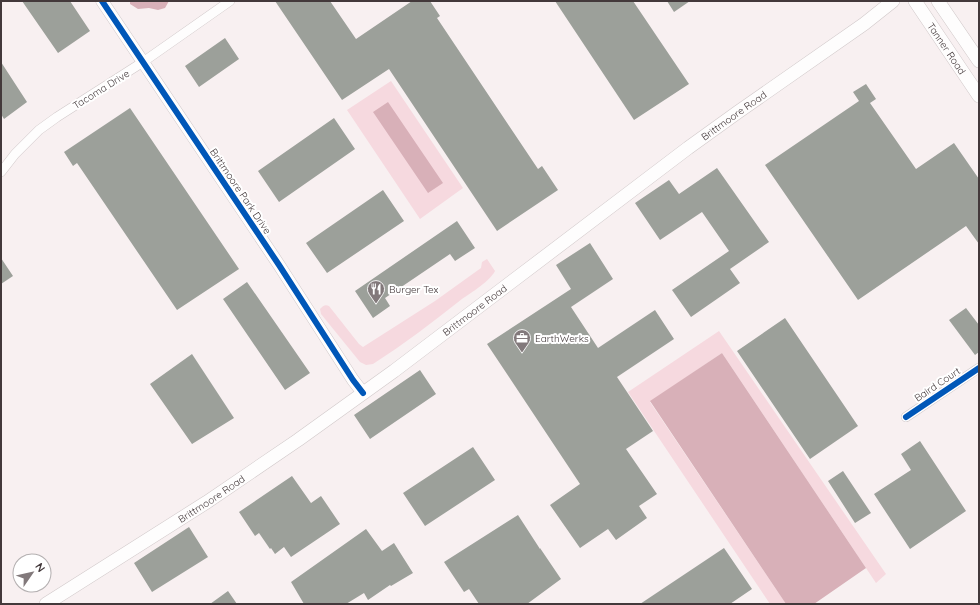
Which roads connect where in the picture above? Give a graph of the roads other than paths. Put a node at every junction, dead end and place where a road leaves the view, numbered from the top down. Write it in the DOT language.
graph roads {
  1 [pos="102,1"];
  2 [pos="230,1"];
  3 [pos="893,1"];
  4 [pos="915,1"];
  5 [pos="938,1"];
  6 [pos="979,61"];
  7 [pos="143,62"];
  8 [pos="979,96"];
  9 [pos="1,172"];
  10 [pos="979,368"];
  11 [pos="363,394"];
  12 [pos="906,417"];
  13 [pos="46,604"];
  1 -- 7 [label="street, Brittmoore Park Drive"];
  2 -- 7 [label="street, Tacoma Drive"];
  3 -- 11 [label="main road, Brittmoore Road"];
  4 -- 8 [label="main road, Tanner Road"];
  5 -- 6 [label="main road, Tanner Road"];
  7 -- 9 [label="street, Tacoma Drive"];
  7 -- 11 [label="street, Brittmoore Park Drive"];
  10 -- 12 [label="street, Baird Court"];
  11 -- 13 [label="main road, Brittmoore Road"];
}
